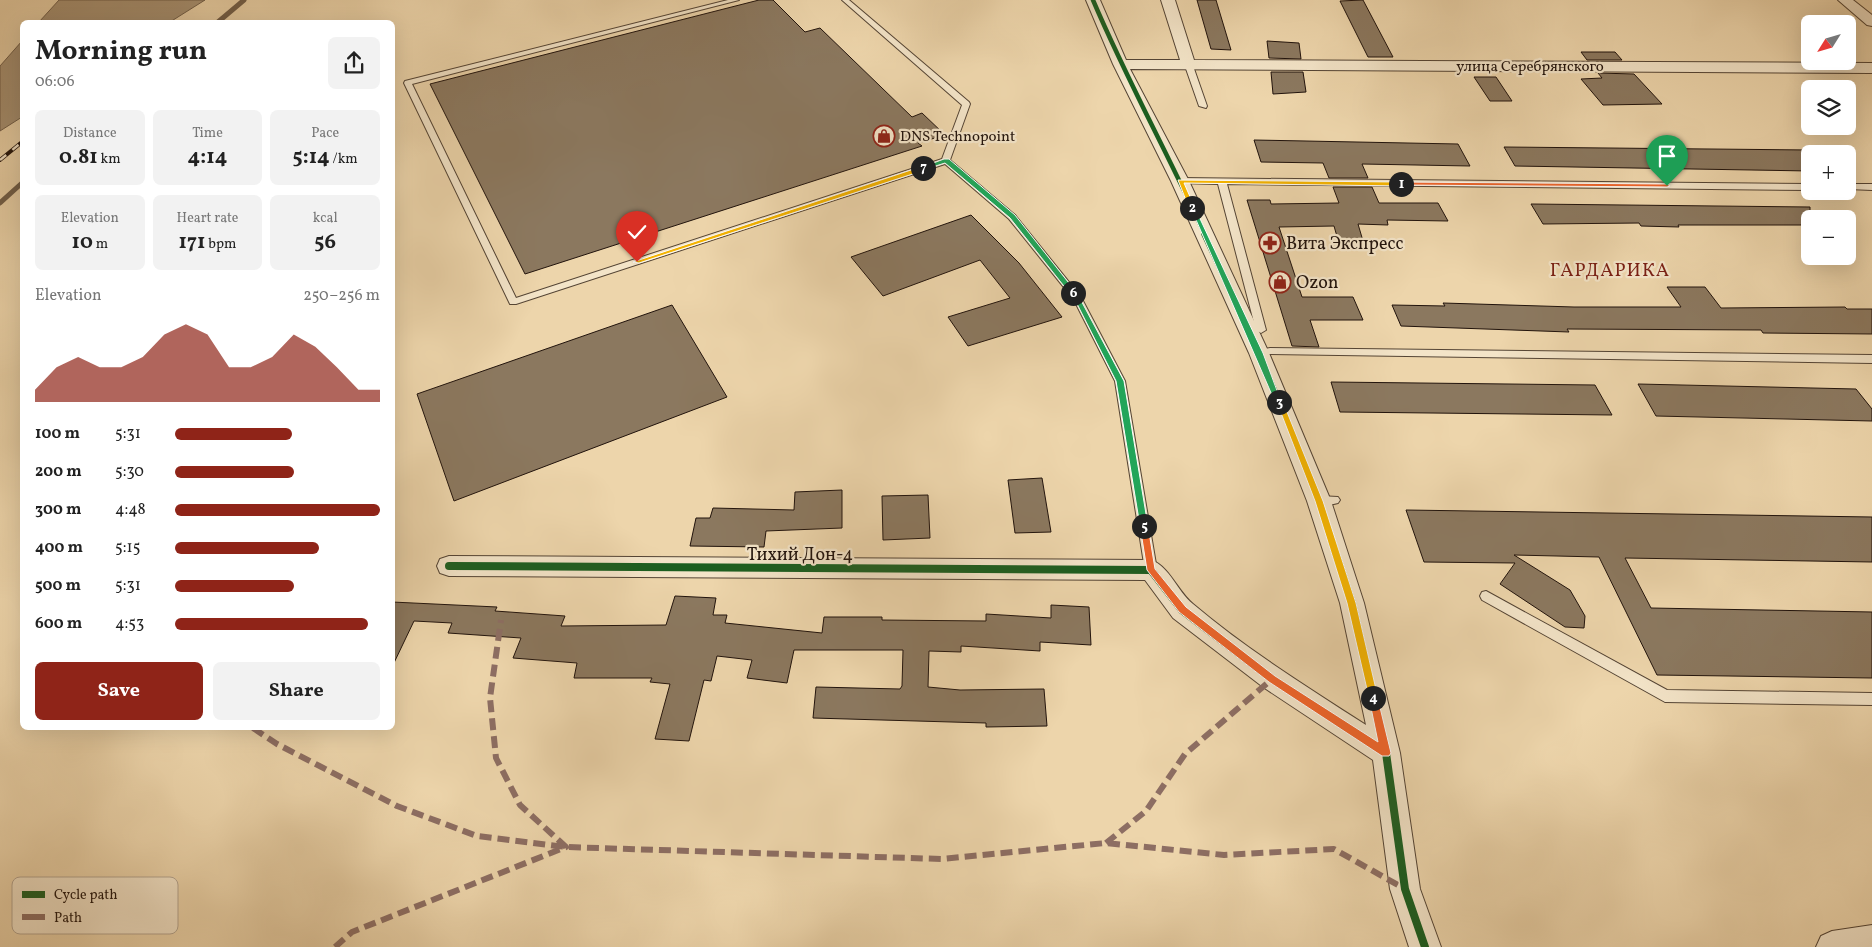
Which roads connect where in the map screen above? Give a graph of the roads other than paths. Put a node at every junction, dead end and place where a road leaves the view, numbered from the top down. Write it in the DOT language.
graph roads {
  1 [pos="736,0"];
  2 [pos="845,0"];
  3 [pos="1093,0"];
  4 [pos="1168,0"];
  5 [pos="1845,0"];
  6 [pos="1871,21"];
  7 [pos="1188,63"];
  8 [pos="1120,64"];
  9 [pos="1872,68"];
  10 [pos="1203,106"];
  11 [pos="946,161"];
  12 [pos="1180,181"];
  13 [pos="1222,183"];
  14 [pos="1801,187"];
  15 [pos="1856,187"];
  16 [pos="1872,187"];
  17 [pos="1261,330"];
  18 [pos="1259,353"];
  19 [pos="1872,360"];
  20 [pos="449,566"];
  21 [pos="1151,570"];
  22 [pos="1486,596"];
  23 [pos="1872,699"];
  24 [pos="1386,753"];
  25 [pos="1872,941"];
  26 [pos="1425,947"];
  27 [pos="1832,947"];
  1 -- 11 [label="lane"];
  2 -- 11 [label="lane"];
  3 -- 8 [label="street"];
  4 -- 7 [label="street"];
  5 -- 6 [label="street"];
  7 -- 8 [label="street, улица Серебрянского"];
  7 -- 9 [label="street, улица Серебрянского"];
  7 -- 10 [label="lane"];
  8 -- 12 [label="street"];
  11 -- 21 [label="lane"];
  12 -- 13 [label="lane"];
  12 -- 18 [label="street"];
  13 -- 14 [label="lane"];
  13 -- 17 [label="lane"];
  15 -- 16 [label="lane"];
  18 -- 19 [label="lane"];
  18 -- 24 [label="street"];
  20 -- 21 [label="street, Тихий Дон-4"];
  21 -- 24 [label="street"];
  22 -- 23 [label="lane"];
  24 -- 26 [label="street"];
  25 -- 27 [label="street"];
}
